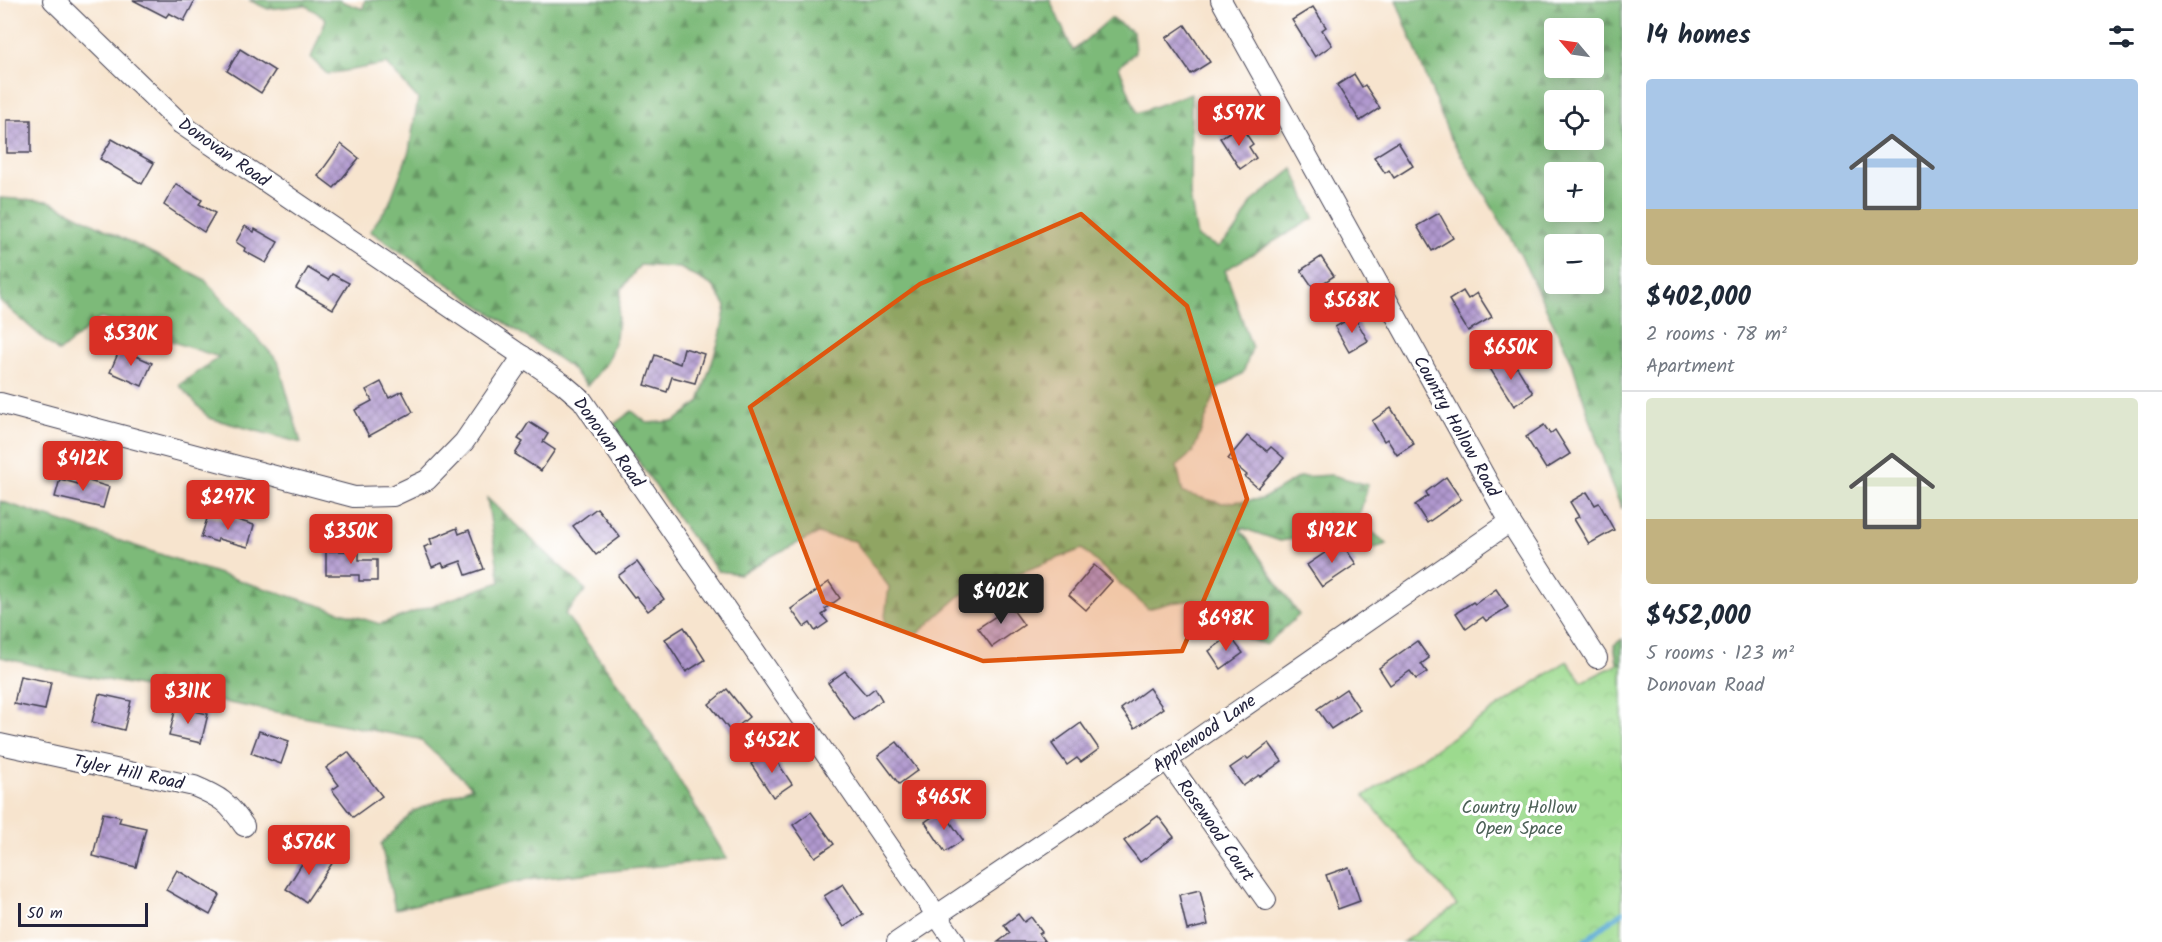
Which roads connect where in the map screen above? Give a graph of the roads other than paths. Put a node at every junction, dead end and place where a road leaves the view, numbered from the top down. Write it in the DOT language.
graph roads {
  1 [pos="53,0"];
  2 [pos="1221,0"];
  3 [pos="523,356"];
  4 [pos="0,403"];
  5 [pos="1510,522"];
  6 [pos="1598,658"];
  7 [pos="0,744"];
  8 [pos="1167,759"];
  9 [pos="244,826"];
  10 [pos="1266,900"];
  11 [pos="936,915"];
  12 [pos="897,942"];
  13 [pos="955,942"];
  1 -- 3 [label="street, Donovan Road"];
  2 -- 5 [label="street, Country Hollow Road"];
  3 -- 4 [label="street"];
  3 -- 11 [label="street, Donovan Road"];
  5 -- 6 [label="street, Country Hollow Road"];
  5 -- 8 [label="street, Applewood Lane"];
  7 -- 9 [label="street, Tyler Hill Road"];
  8 -- 10 [label="street, Rosewood Court"];
  8 -- 11 [label="street, Applewood Lane"];
  11 -- 12 [label="street, Applewood Lane"];
  11 -- 13 [label="street, Donovan Road"];
}
